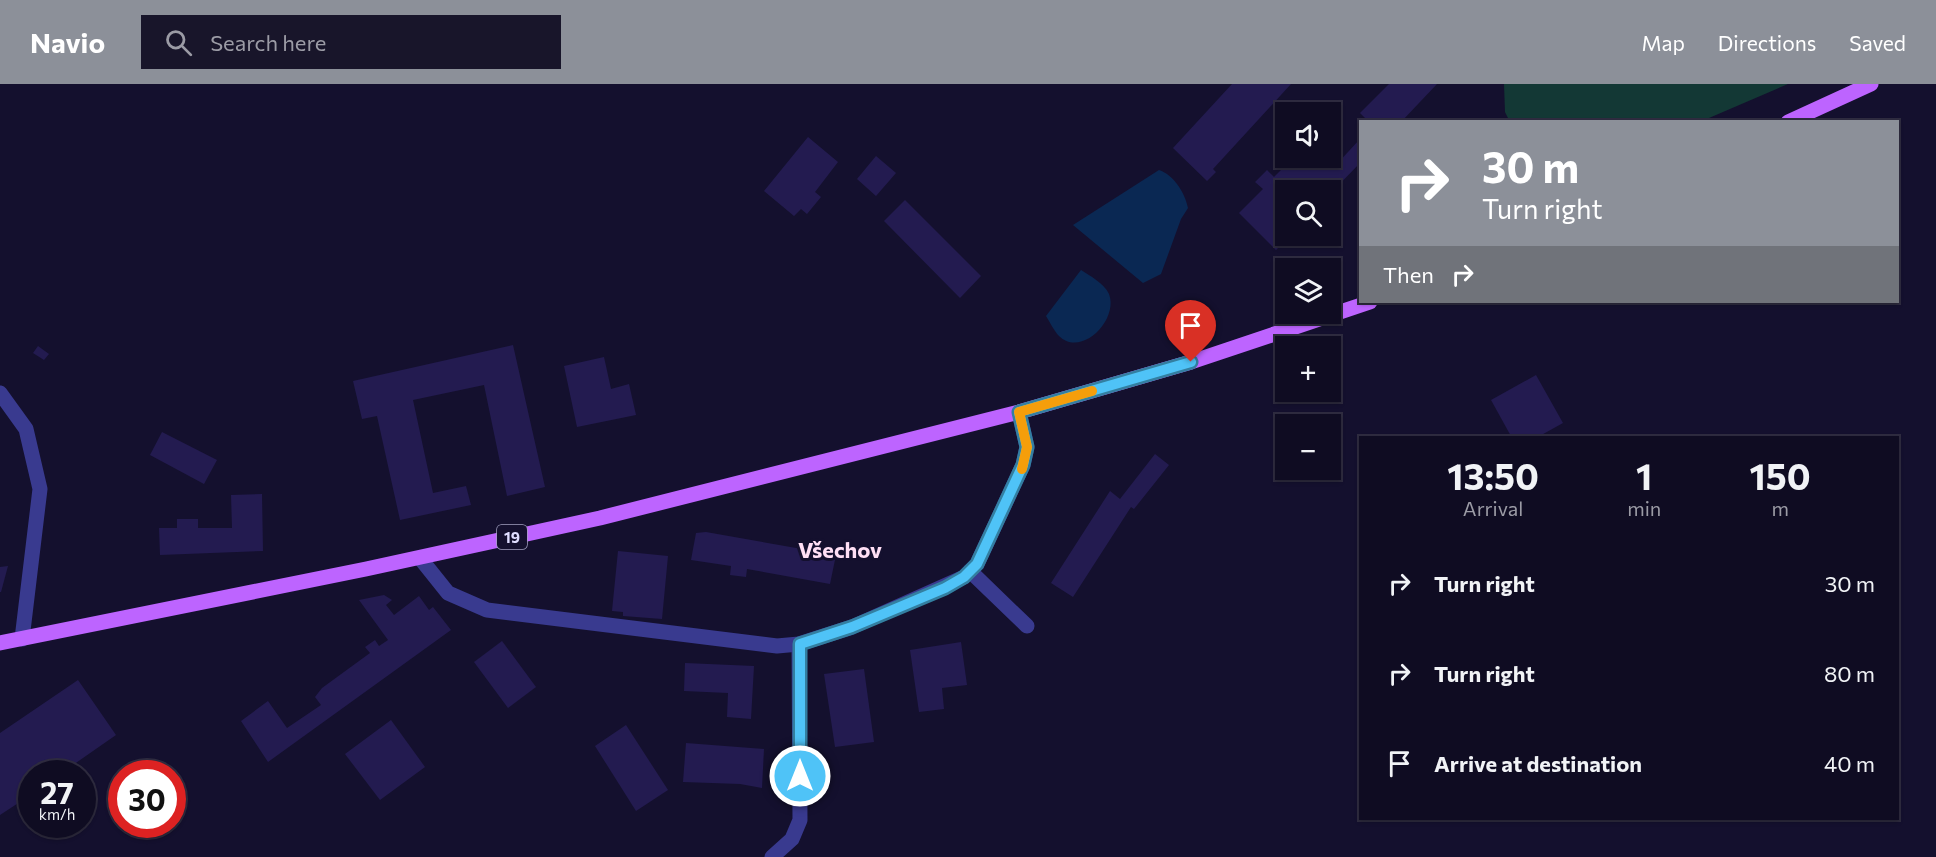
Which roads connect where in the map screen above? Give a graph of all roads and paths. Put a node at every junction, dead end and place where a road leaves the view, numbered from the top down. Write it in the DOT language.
graph roads {
  1 [pos="1872,84"];
  2 [pos="1792,120"];
  3 [pos="1367,303"];
  4 [pos="0,393"];
  5 [pos="1019,412"];
  6 [pos="420,558"];
  7 [pos="970,571"];
  8 [pos="1027,626"];
  9 [pos="22,639"];
  10 [pos="0,643"];
  11 [pos="800,644"];
  12 [pos="772,857"];
  1 -- 2 [label="main road"];
  3 -- 5 [label="main road, 19"];
  4 -- 9 [label="street"];
  5 -- 6 [label="main road, 19"];
  5 -- 7 [label="street"];
  6 -- 9 [label="main road, 19"];
  6 -- 11 [label="street"];
  7 -- 8 [label="street"];
  7 -- 11 [label="street"];
  9 -- 10 [label="main road, 19"];
  11 -- 12 [label="street"];
}
